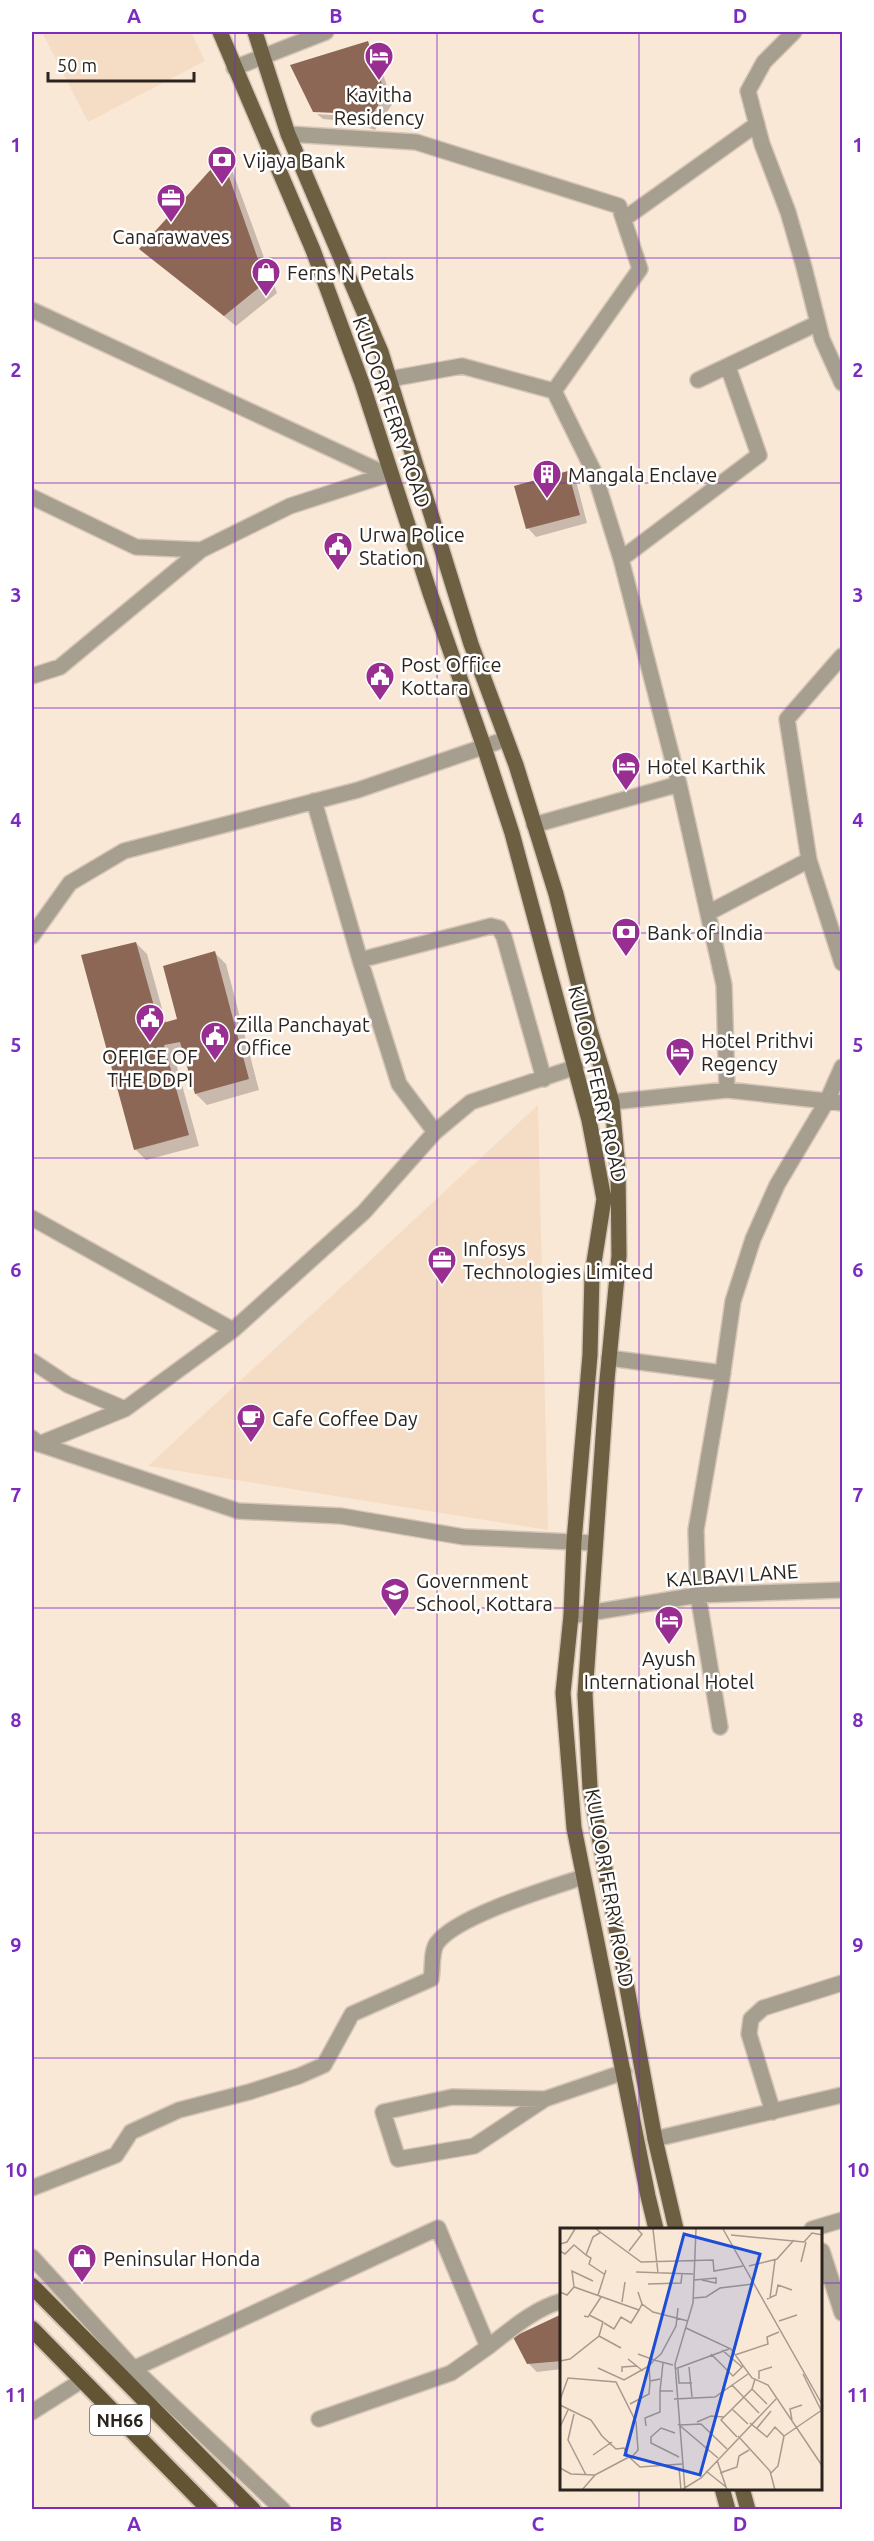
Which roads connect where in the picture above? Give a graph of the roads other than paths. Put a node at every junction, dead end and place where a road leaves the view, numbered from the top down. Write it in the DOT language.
graph roads {
  1 [pos="220,32"];
  2 [pos="255,32"];
  3 [pos="326,32"];
  4 [pos="794,32"];
  5 [pos="264,57"];
  6 [pos="234,68"];
  7 [pos="757,124"];
  8 [pos="288,134"];
  9 [pos="624,219"];
  10 [pos="32,310"];
  11 [pos="818,323"];
  12 [pos="728,367"];
  13 [pos="390,379"];
  14 [pos="698,380"];
  15 [pos="843,383"];
  16 [pos="554,391"];
  17 [pos="389,476"];
  18 [pos="32,497"];
  19 [pos="201,550"];
  20 [pos="621,559"];
  21 [pos="843,656"];
  22 [pos="32,676"];
  23 [pos="506,739"];
  24 [pos="484,747"];
  25 [pos="679,784"];
  26 [pos="314,801"];
  27 [pos="534,825"];
  28 [pos="809,860"];
  29 [pos="708,913"];
  30 [pos="32,936"];
  31 [pos="360,960"];
  32 [pos="843,963"];
  33 [pos="576,1067"];
  34 [pos="843,1067"];
  35 [pos="544,1079"];
  36 [pos="727,1090"];
  37 [pos="612,1102"];
  38 [pos="835,1102"];
  39 [pos="435,1132"];
  40 [pos="32,1218"];
  41 [pos="233,1330"];
  42 [pos="609,1358"];
  43 [pos="32,1361"];
  44 [pos="723,1373"];
  45 [pos="125,1408"];
  46 [pos="35,1441"];
  47 [pos="574,1541"];
  48 [pos="595,1543"];
  49 [pos="843,1590"];
  50 [pos="698,1595"];
  51 [pos="590,1613"];
  52 [pos="571,1616"];
  53 [pos="720,1727"];
  54 [pos="583,1876"];
  55 [pos="843,1983"];
  56 [pos="624,2072"];
  57 [pos="843,2096"];
  58 [pos="545,2099"];
  59 [pos="773,2112"];
  60 [pos="656,2139"];
  61 [pos="32,2188"];
  62 [pos="843,2220"];
  63 [pos="656,2228"];
  64 [pos="676,2228"];
  65 [pos="816,2228"];
  66 [pos="823,2254"];
  67 [pos="32,2258"];
  68 [pos="32,2286"];
  69 [pos="560,2302"];
  70 [pos="843,2313"];
  71 [pos="32,2329"];
  72 [pos="489,2347"];
  73 [pos="127,2372"];
  74 [pos="81,2381"];
  75 [pos="32,2412"];
  76 [pos="319,2419"];
  77 [pos="723,2490"];
  78 [pos="743,2490"];
  79 [pos="210,2510"];
  80 [pos="253,2510"];
  81 [pos="283,2510"];
  82 [pos="728,2510"];
  83 [pos="748,2510"];
  1 -- 6 [label="main road, KULOOR FERRY ROAD"];
  2 -- 5 [label="main road, KULOOR FERRY ROAD"];
  3 -- 5 [label="street"];
  4 -- 7 [label="street"];
  5 -- 6 [label="street"];
  5 -- 8 [label="main road, KULOOR FERRY ROAD"];
  6 -- 17 [label="main road, KULOOR FERRY ROAD"];
  7 -- 9 [label="street"];
  7 -- 11 [label="street"];
  8 -- 9 [label="street"];
  8 -- 13 [label="main road, KULOOR FERRY ROAD"];
  9 -- 16 [label="street"];
  10 -- 17 [label="street"];
  11 -- 12 [label="street"];
  11 -- 15 [label="street"];
  12 -- 14 [label="street"];
  12 -- 20 [label="street"];
  13 -- 16 [label="street"];
  13 -- 23 [label="main road, KULOOR FERRY ROAD"];
  16 -- 20 [label="street"];
  17 -- 19 [label="street"];
  17 -- 24 [label="main road, KULOOR FERRY ROAD"];
  18 -- 19 [label="street"];
  19 -- 22 [label="street"];
  20 -- 25 [label="street"];
  21 -- 28 [label="street"];
  23 -- 24 [label="street"];
  23 -- 27 [label="main road, KULOOR FERRY ROAD"];
  24 -- 26 [label="street"];
  24 -- 33 [label="main road, KULOOR FERRY ROAD"];
  25 -- 27 [label="street"];
  25 -- 29 [label="street"];
  26 -- 30 [label="street"];
  26 -- 31 [label="street"];
  27 -- 37 [label="main road, KULOOR FERRY ROAD"];
  28 -- 29 [label="street"];
  28 -- 32 [label="street"];
  29 -- 36 [label="street"];
  31 -- 35 [label="street"];
  31 -- 39 [label="street"];
  33 -- 35 [label="street"];
  33 -- 47 [label="main road, KULOOR FERRY ROAD"];
  34 -- 38 [label="street"];
  35 -- 39 [label="street"];
  36 -- 37 [label="street"];
  36 -- 38 [label="street"];
  37 -- 42 [label="main road, KULOOR FERRY ROAD"];
  38 -- 44 [label="street"];
  39 -- 41 [label="street"];
  40 -- 41 [label="street"];
  41 -- 45 [label="street"];
  42 -- 44 [label="street"];
  42 -- 48 [label="main road, KULOOR FERRY ROAD"];
  43 -- 45 [label="street"];
  44 -- 50 [label="street"];
  45 -- 46 [label="street"];
  46 -- 47 [label="street"];
  47 -- 48 [label="street"];
  47 -- 52 [label="main road, KULOOR FERRY ROAD"];
  48 -- 51 [label="main road, KULOOR FERRY ROAD"];
  49 -- 50 [label="street, KALBAVI LANE"];
  50 -- 51 [label="street, KALBAVI LANE"];
  50 -- 53 [label="street"];
  51 -- 52 [label="street, KALBAVI LANE"];
  51 -- 60 [label="main road, KULOOR FERRY ROAD"];
  52 -- 54 [label="main road, KULOOR FERRY ROAD"];
  54 -- 56 [label="main road, KULOOR FERRY ROAD"];
  54 -- 61 [label="street"];
  55 -- 59 [label="street"];
  56 -- 58 [label="street"];
  56 -- 63 [label="main road, KULOOR FERRY ROAD"];
  57 -- 59 [label="street"];
  58 -- 58 [label="street"];
  59 -- 60 [label="street"];
  60 -- 64 [label="main road, KULOOR FERRY ROAD"];
  62 -- 65 [label="street"];
  66 -- 70 [label="street"];
  67 -- 73 [label="street"];
  68 -- 73 [label="highway, NH66"];
  69 -- 72 [label="street"];
  71 -- 74 [label="highway, NH66"];
  72 -- 73 [label="street"];
  72 -- 76 [label="street"];
  73 -- 80 [label="highway, NH66"];
  73 -- 81 [label="street"];
  74 -- 75 [label="street"];
  74 -- 79 [label="highway, NH66"];
  77 -- 82 [label="main road"];
  78 -- 83 [label="main road"];
}
